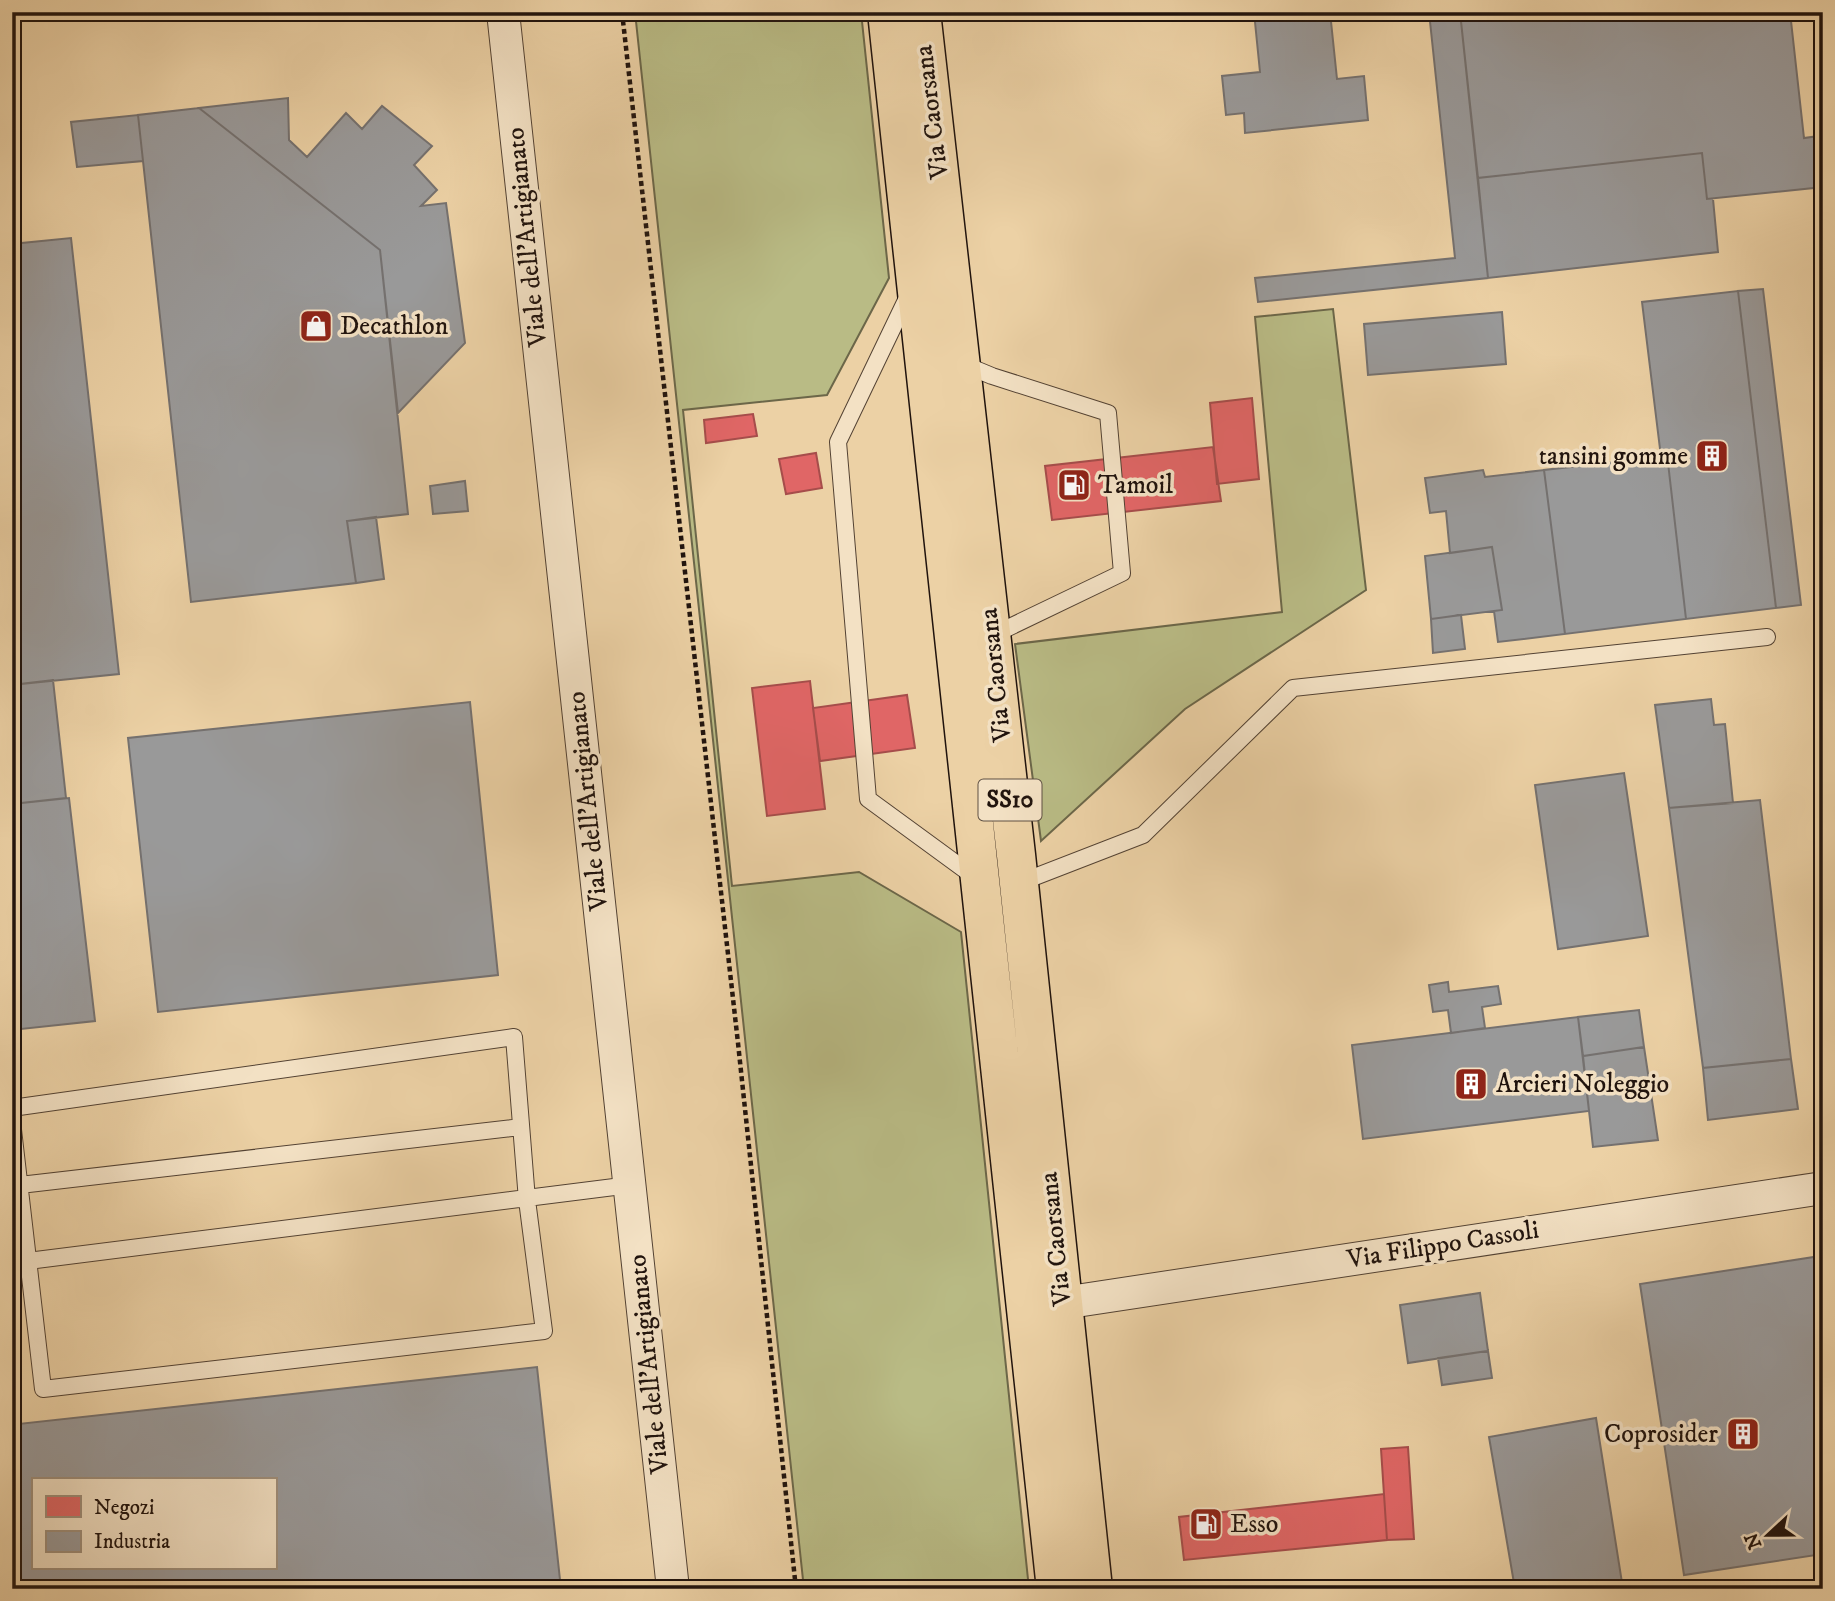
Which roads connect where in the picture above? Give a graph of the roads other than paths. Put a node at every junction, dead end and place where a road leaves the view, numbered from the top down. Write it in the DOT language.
graph roads {
  1 [pos="503,12"];
  2 [pos="887,12"];
  3 [pos="921,12"];
  4 [pos="916,280"];
  5 [pos="961,364"];
  6 [pos="991,636"];
  7 [pos="1768,637"];
  8 [pos="981,882"];
  9 [pos="1019,883"];
  10 [pos="12,1108"];
  11 [pos="12,1121"];
  12 [pos="521,1127"];
  13 [pos="20,1185"];
  14 [pos="630,1185"];
  15 [pos="1823,1188"];
  16 [pos="527,1200"];
  17 [pos="28,1261"];
  18 [pos="1063,1303"];
  19 [pos="673,1589"];
  20 [pos="1056,1589"];
  21 [pos="1093,1589"];
  1 -- 14 [label="street, Viale dell'Artigianato"];
  2 -- 4 [label="main road, Via Caorsana / SS10"];
  3 -- 5 [label="main road, Via Caorsana / SS10"];
  4 -- 8 [label="main road, Via Caorsana / SS10"];
  4 -- 8 [label="lane"];
  5 -- 6 [label="main road, Via Caorsana / SS10"];
  5 -- 6 [label="lane"];
  6 -- 9 [label="main road, Via Caorsana / SS10"];
  7 -- 9 [label="lane"];
  8 -- 20 [label="main road, Via Caorsana / SS10"];
  9 -- 18 [label="main road, Via Caorsana / SS10"];
  10 -- 12 [label="lane"];
  11 -- 13 [label="lane"];
  12 -- 13 [label="lane"];
  12 -- 16 [label="lane"];
  13 -- 17 [label="lane"];
  14 -- 16 [label="lane"];
  14 -- 19 [label="street, Viale dell'Artigianato"];
  15 -- 18 [label="street, Via Filippo Cassoli"];
  16 -- 17 [label="lane"];
  16 -- 17 [label="lane"];
  18 -- 21 [label="main road, Via Caorsana / SS10"];
}
